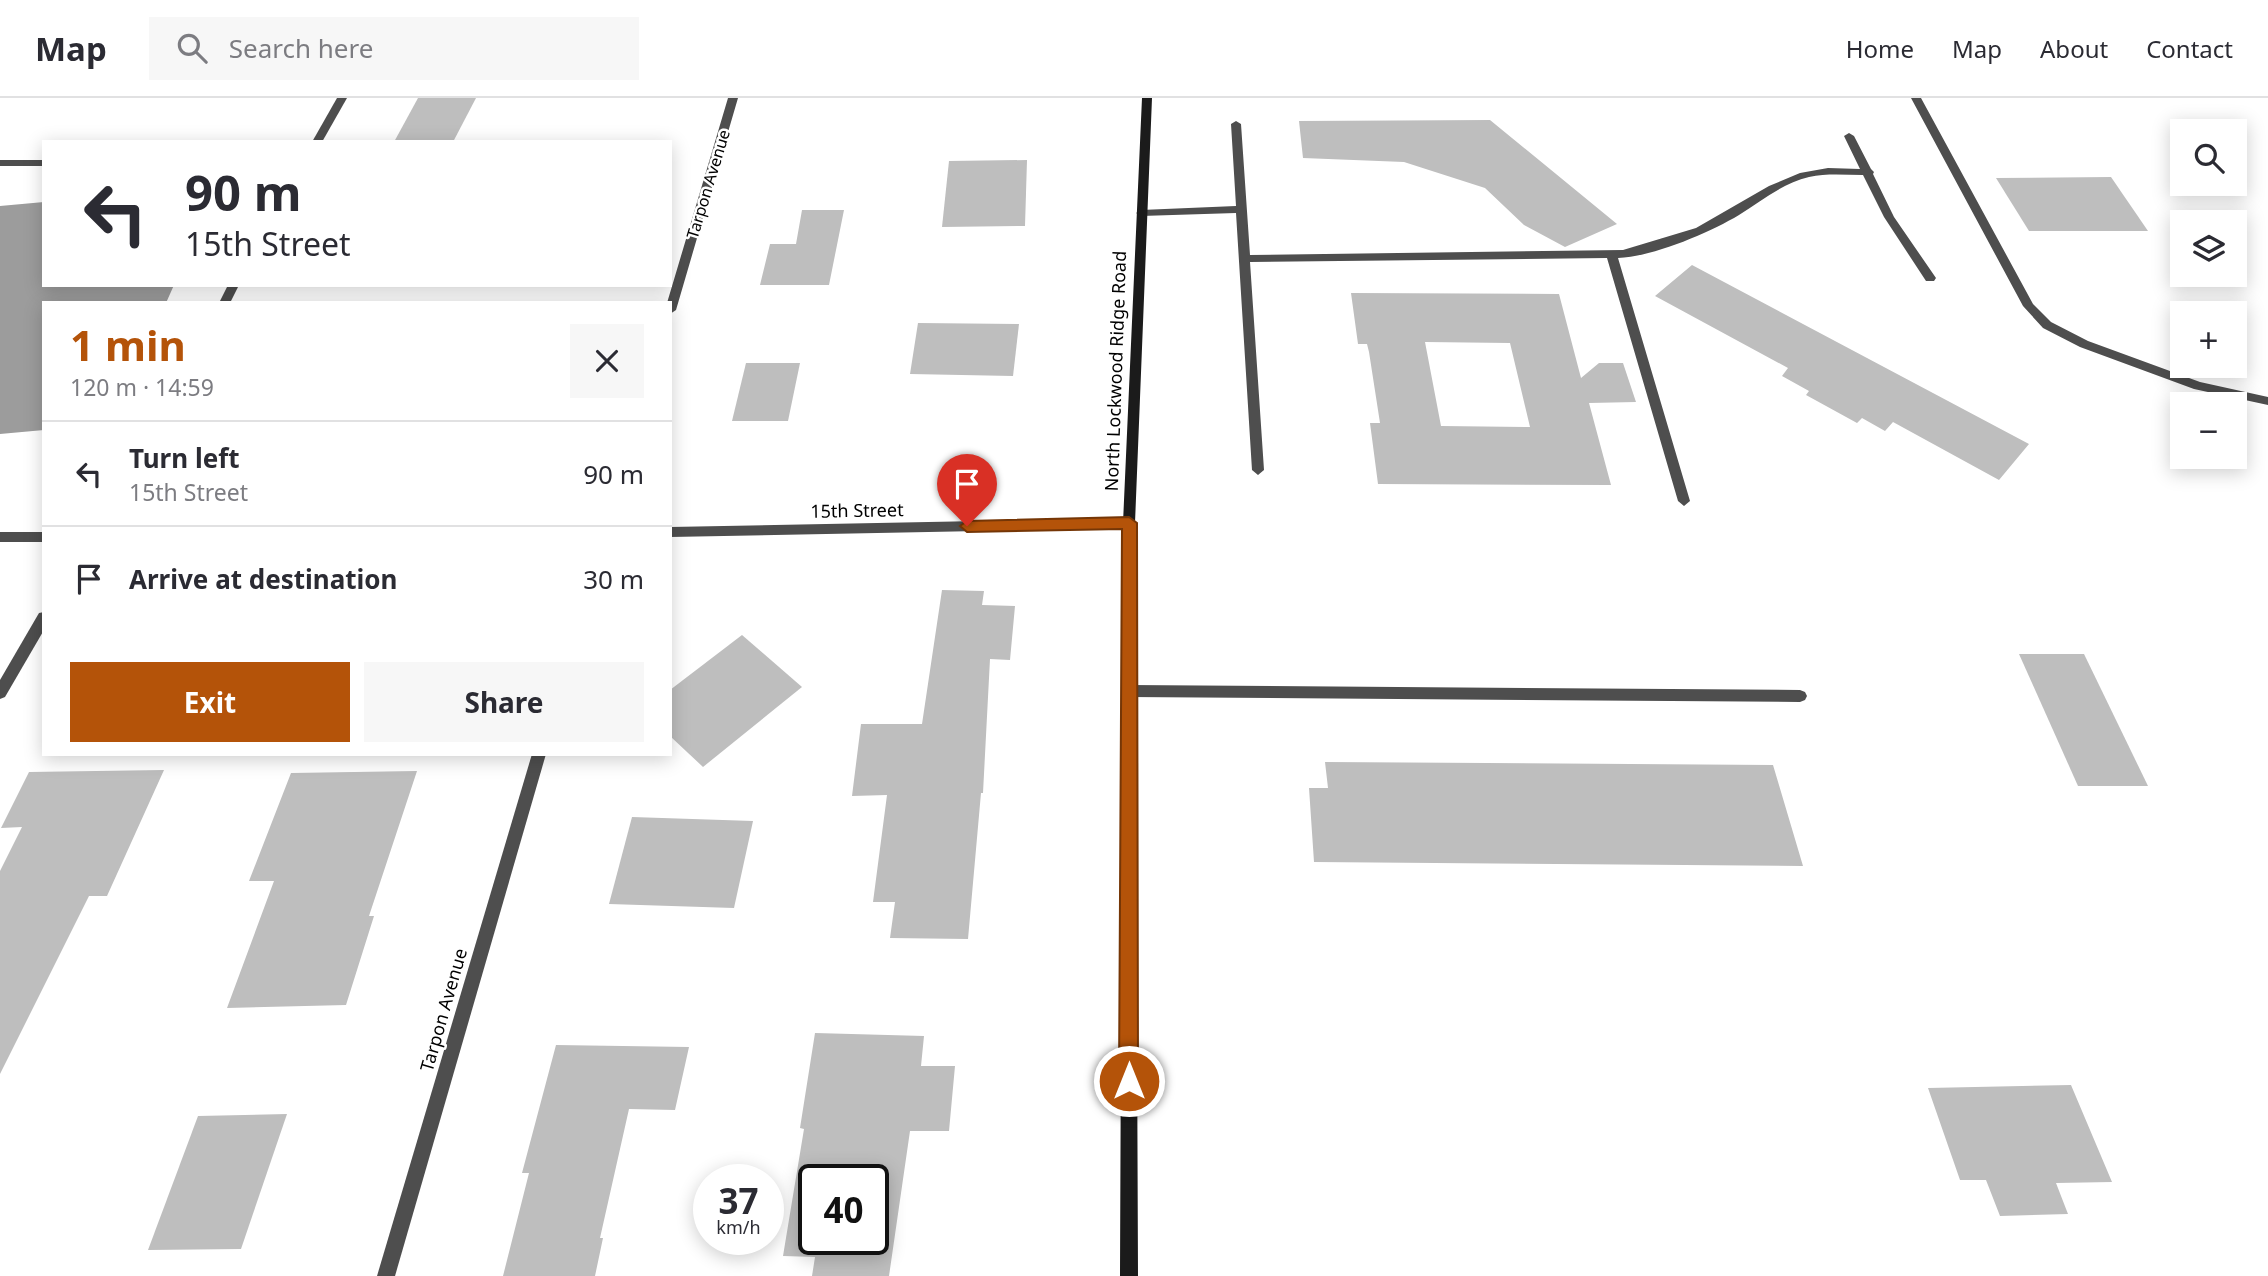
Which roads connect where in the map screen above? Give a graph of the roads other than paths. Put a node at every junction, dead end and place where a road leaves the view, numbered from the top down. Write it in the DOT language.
graph roads {
  1 [pos="342,98"];
  2 [pos="733,98"];
  3 [pos="1147,98"];
  4 [pos="1916,98"];
  5 [pos="1236,124"];
  6 [pos="1849,136"];
  7 [pos="318,140"];
  8 [pos="0,163"];
  9 [pos="42,163"];
  10 [pos="1868,172"];
  11 [pos="1241,209"];
  12 [pos="1142,212"];
  13 [pos="1611,254"];
  14 [pos="1243,259"];
  15 [pos="1930,278"];
  16 [pos="672,303"];
  17 [pos="2268,401"];
  18 [pos="1258,470"];
  19 [pos="1684,501"];
  20 [pos="1129,523"];
  21 [pos="672,532"];
  22 [pos="0,537"];
  23 [pos="42,537"];
  24 [pos="42,620"];
  25 [pos="1129,691"];
  26 [pos="0,693"];
  27 [pos="1800,696"];
  28 [pos="538,756"];
  29 [pos="386,1276"];
  30 [pos="1129,1276"];
  1 -- 7 [label="street"];
  2 -- 16 [label="street, Tarpon Avenue"];
  3 -- 12 [label="street, North Lockwood Ridge Road"];
  4 -- 17 [label="street"];
  5 -- 11 [label="street"];
  6 -- 10 [label="street"];
  8 -- 9 [label="street"];
  10 -- 13 [label="street"];
  10 -- 15 [label="street"];
  11 -- 12 [label="street"];
  11 -- 14 [label="street"];
  12 -- 20 [label="street, North Lockwood Ridge Road"];
  13 -- 14 [label="street"];
  13 -- 19 [label="street"];
  14 -- 18 [label="street"];
  20 -- 21 [label="street, 15th Street"];
  20 -- 25 [label="street, North Lockwood Ridge Road"];
  22 -- 23 [label="street"];
  24 -- 26 [label="street"];
  25 -- 27 [label="street"];
  25 -- 30 [label="street, North Lockwood Ridge Road"];
  28 -- 29 [label="street, Tarpon Avenue"];
}
